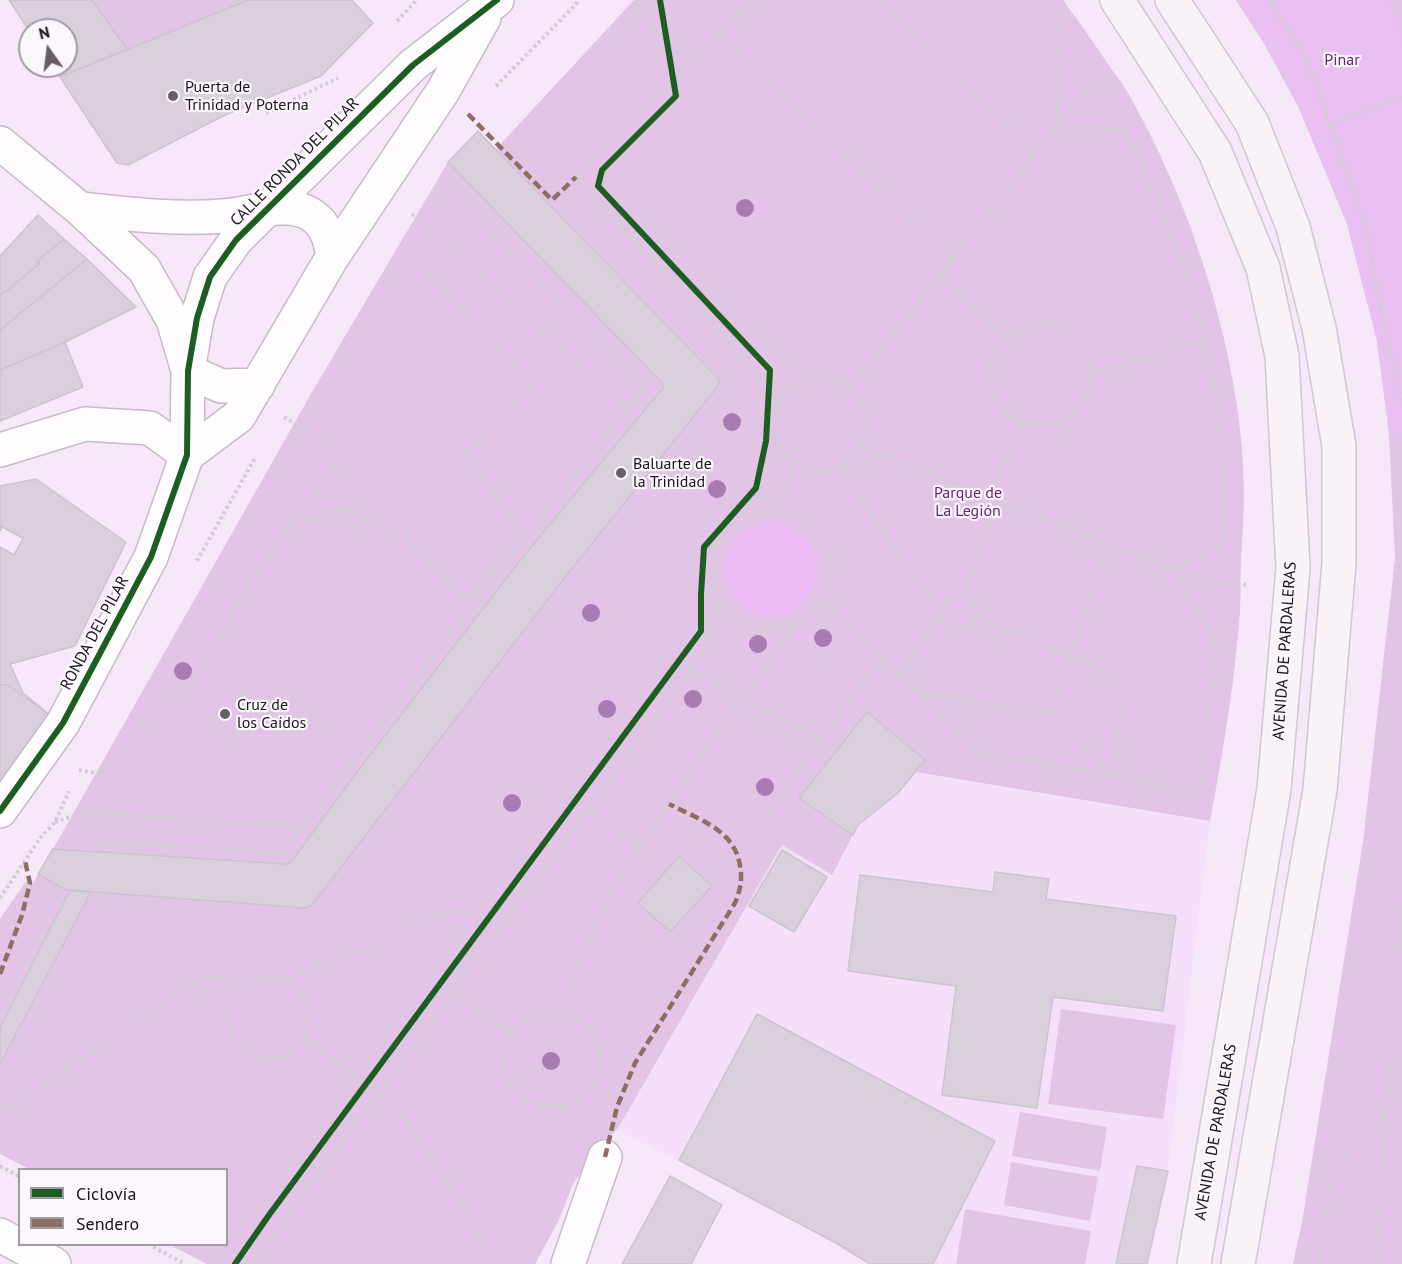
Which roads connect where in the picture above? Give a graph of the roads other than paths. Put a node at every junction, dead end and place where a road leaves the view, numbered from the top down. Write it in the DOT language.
graph roads {
  1 [pos="1118,0"];
  2 [pos="1173,0"];
  3 [pos="494,3"];
  4 [pos="2,140"];
  5 [pos="80,209"];
  6 [pos="267,209"];
  7 [pos="333,256"];
  8 [pos="188,371"];
  9 [pos="258,385"];
  10 [pos="0,450"];
  11 [pos="187,454"];
  12 [pos="0,811"];
  13 [pos="604,1157"];
  14 [pos="0,1235"];
  15 [pos="18,1245"];
  16 [pos="20,1246"];
  17 [pos="54,1264"];
  18 [pos="568,1264"];
  19 [pos="1194,1264"];
  20 [pos="1238,1264"];
  1 -- 19 [label="main road, AVENIDA DE PARDALERAS"];
  2 -- 20 [label="main road"];
  3 -- 6 [label="street, CALLE RONDA DEL PILAR"];
  3 -- 7 [label="street, CALLE RONDA DEL PILAR"];
  4 -- 5 [label="street"];
  5 -- 6 [label="street"];
  5 -- 8 [label="street"];
  6 -- 7 [label="street, CALLE RONDA DEL PILAR"];
  6 -- 8 [label="street, CALLE RONDA DEL PILAR"];
  7 -- 9 [label="street, CALLE RONDA DEL PILAR"];
  8 -- 9 [label="street"];
  8 -- 11 [label="street, CALLE RONDA DEL PILAR"];
  9 -- 11 [label="street, CALLE RONDA DEL PILAR"];
  10 -- 11 [label="street"];
  11 -- 12 [label="street, RONDA DEL PILAR"];
  13 -- 18 [label="street"];
  14 -- 15 [label="street"];
  16 -- 17 [label="street"];
}
